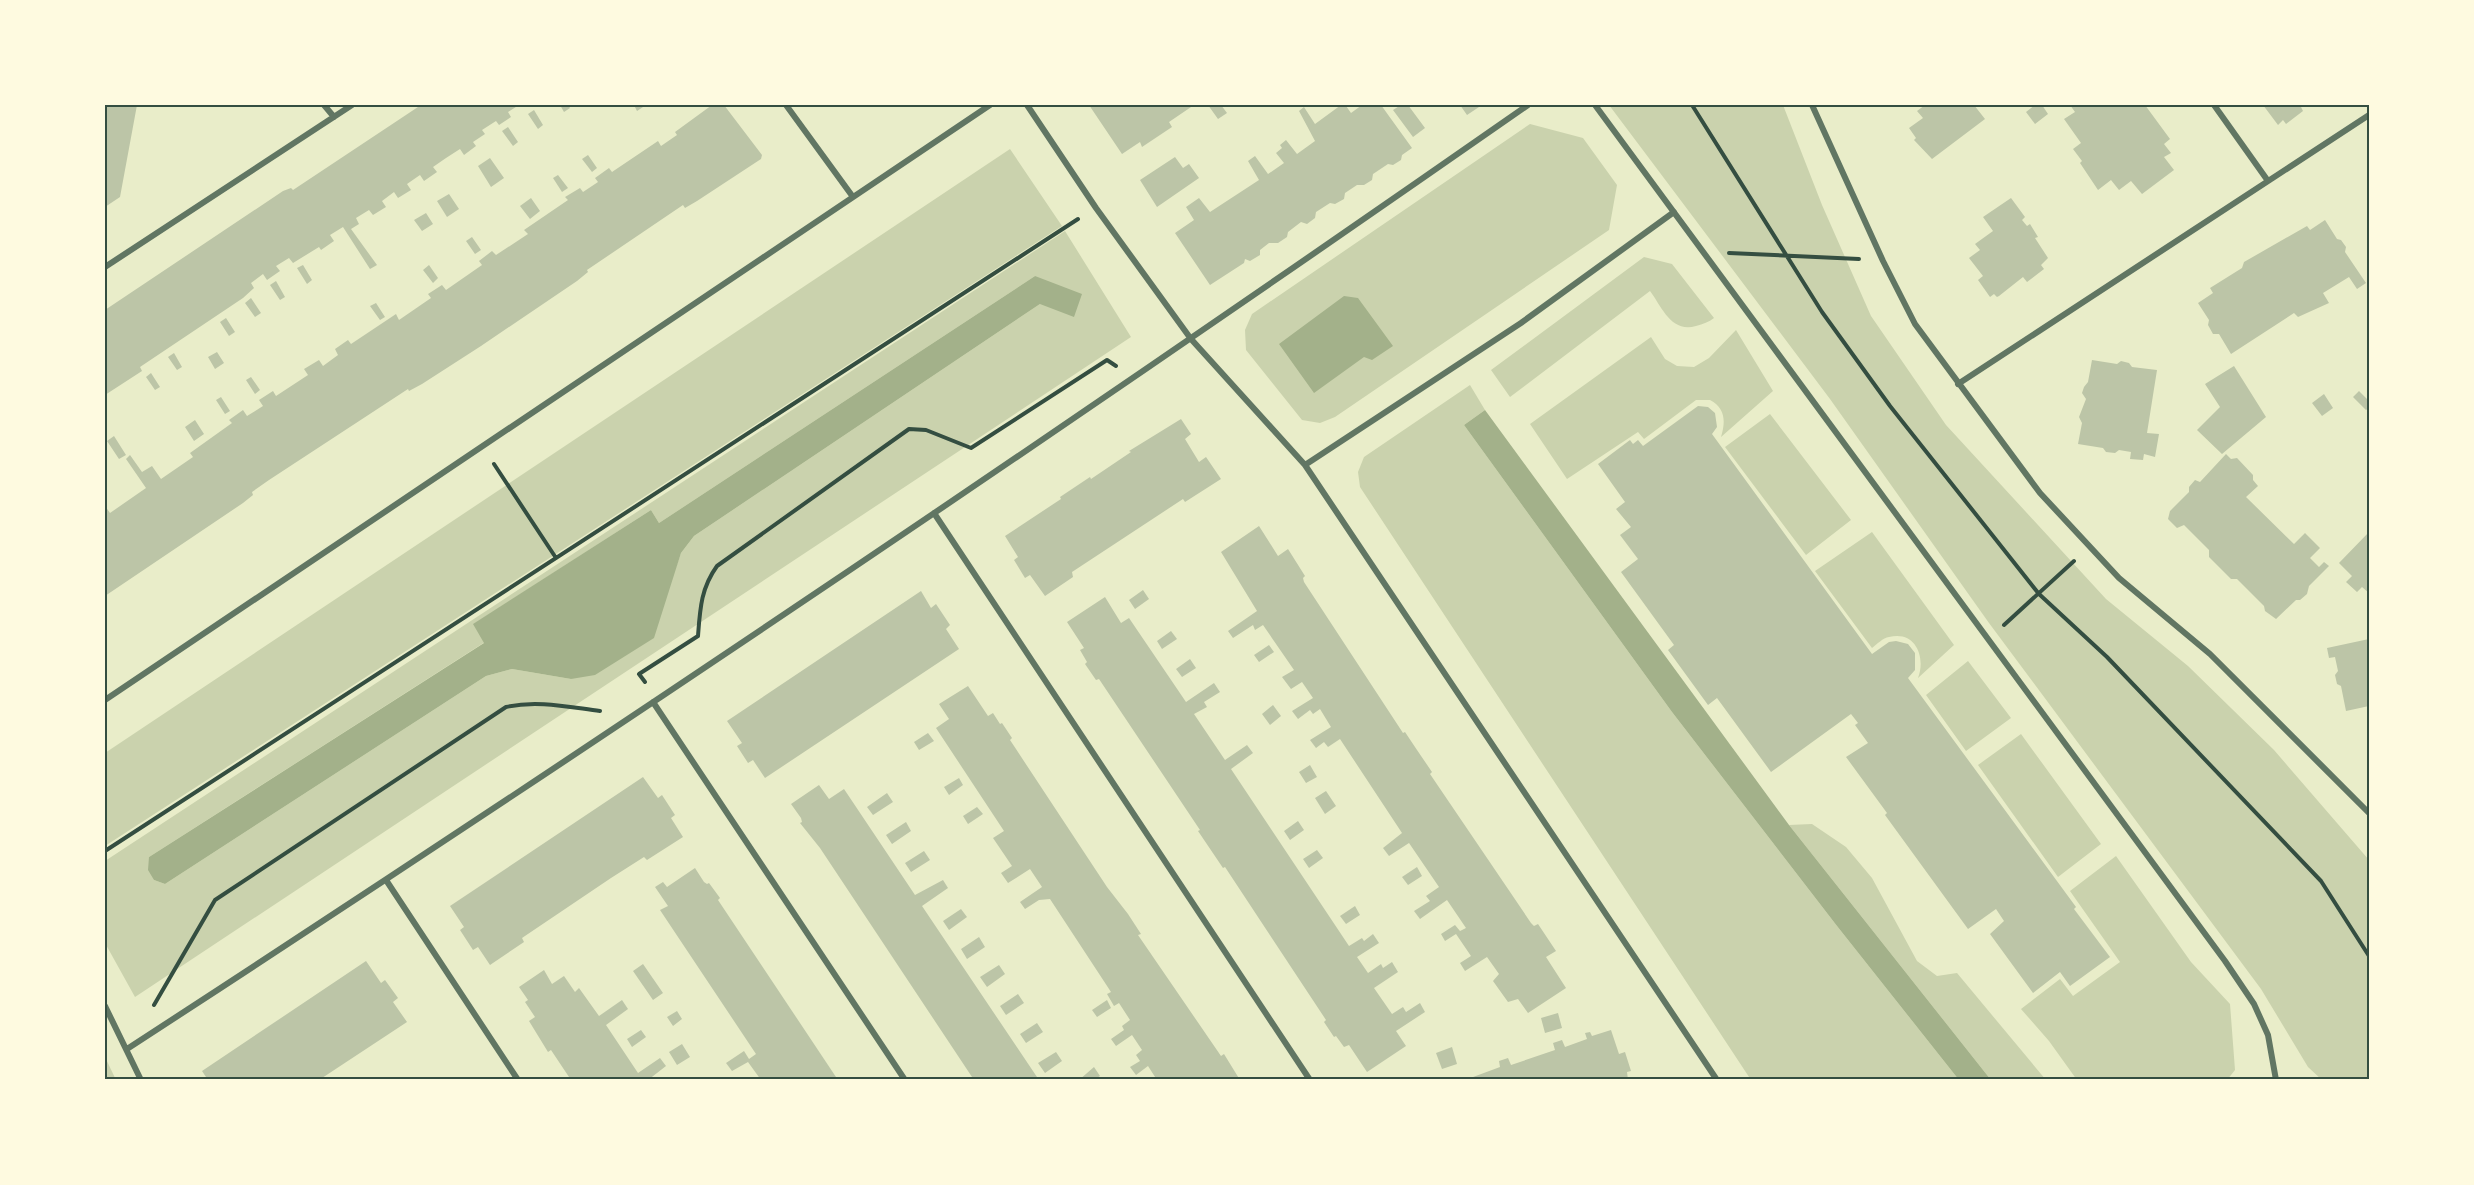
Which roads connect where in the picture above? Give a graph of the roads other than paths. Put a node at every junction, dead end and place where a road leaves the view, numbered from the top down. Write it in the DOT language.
graph roads {
  1 [pos="324,105"];
  2 [pos="352,105"];
  3 [pos="786,105"];
  4 [pos="990,105"];
  5 [pos="1027,105"];
  6 [pos="1528,105"];
  7 [pos="1595,105"];
  8 [pos="1812,105"];
  9 [pos="2214,105"];
  10 [pos="2369,115"];
  11 [pos="334,117"];
  12 [pos="2268,181"];
  13 [pos="853,197"];
  14 [pos="1674,212"];
  15 [pos="105,267"];
  16 [pos="1191,339"];
  17 [pos="1958,384"];
  18 [pos="1305,465"];
  19 [pos="934,513"];
  20 [pos="105,700"];
  21 [pos="654,701"];
  22 [pos="2369,813"];
  23 [pos="386,880"];
  24 [pos="105,1006"];
  25 [pos="127,1049"];
  26 [pos="141,1080"];
  27 [pos="518,1080"];
  28 [pos="904,1080"];
  29 [pos="1310,1080"];
  30 [pos="1717,1080"];
  31 [pos="2276,1080"];
  1 -- 11 [label="street"];
  2 -- 11 [label="street"];
  3 -- 13 [label="street"];
  4 -- 13 [label="street"];
  5 -- 16 [label="street"];
  6 -- 16 [label="street"];
  7 -- 14 [label="street"];
  8 -- 17 [label="street"];
  9 -- 12 [label="street"];
  10 -- 12 [label="street"];
  11 -- 15 [label="street"];
  12 -- 17 [label="street"];
  13 -- 20 [label="street"];
  14 -- 18 [label="street"];
  14 -- 31 [label="street"];
  16 -- 18 [label="street"];
  16 -- 19 [label="street"];
  17 -- 22 [label="street"];
  18 -- 30 [label="street"];
  19 -- 21 [label="street"];
  19 -- 29 [label="street"];
  21 -- 23 [label="street"];
  21 -- 28 [label="street"];
  23 -- 25 [label="street"];
  23 -- 27 [label="street"];
  24 -- 25 [label="street"];
  25 -- 26 [label="street"];
}
